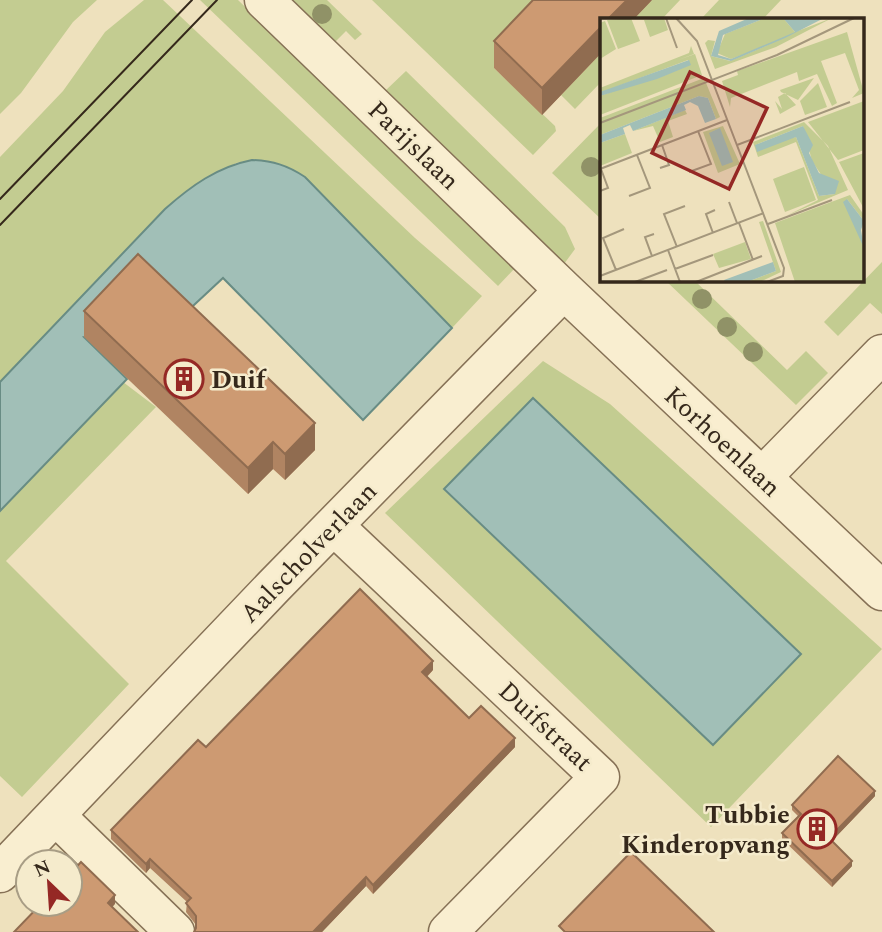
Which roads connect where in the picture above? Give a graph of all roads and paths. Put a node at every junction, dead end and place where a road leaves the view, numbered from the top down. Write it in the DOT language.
graph roads {
  1 [pos="264,0"];
  2 [pos="564,290"];
  3 [pos="882,354"];
  4 [pos="762,477"];
  5 [pos="334,526"];
  6 [pos="882,591"];
  7 [pos="55,817"];
  8 [pos="0,873"];
  9 [pos="175,932"];
  10 [pos="449,932"];
  1 -- 2 [label="street, Parijslaan"];
  2 -- 4 [label="street, Korhoenlaan"];
  2 -- 5 [label="street, Aalscholverlaan"];
  3 -- 4 [label="street"];
  4 -- 6 [label="street, Korhoenlaan"];
  5 -- 7 [label="street, Aalscholverlaan"];
  5 -- 10 [label="street, Duifstraat"];
  7 -- 8 [label="street, Aalscholverlaan"];
  7 -- 9 [label="street"];
}
